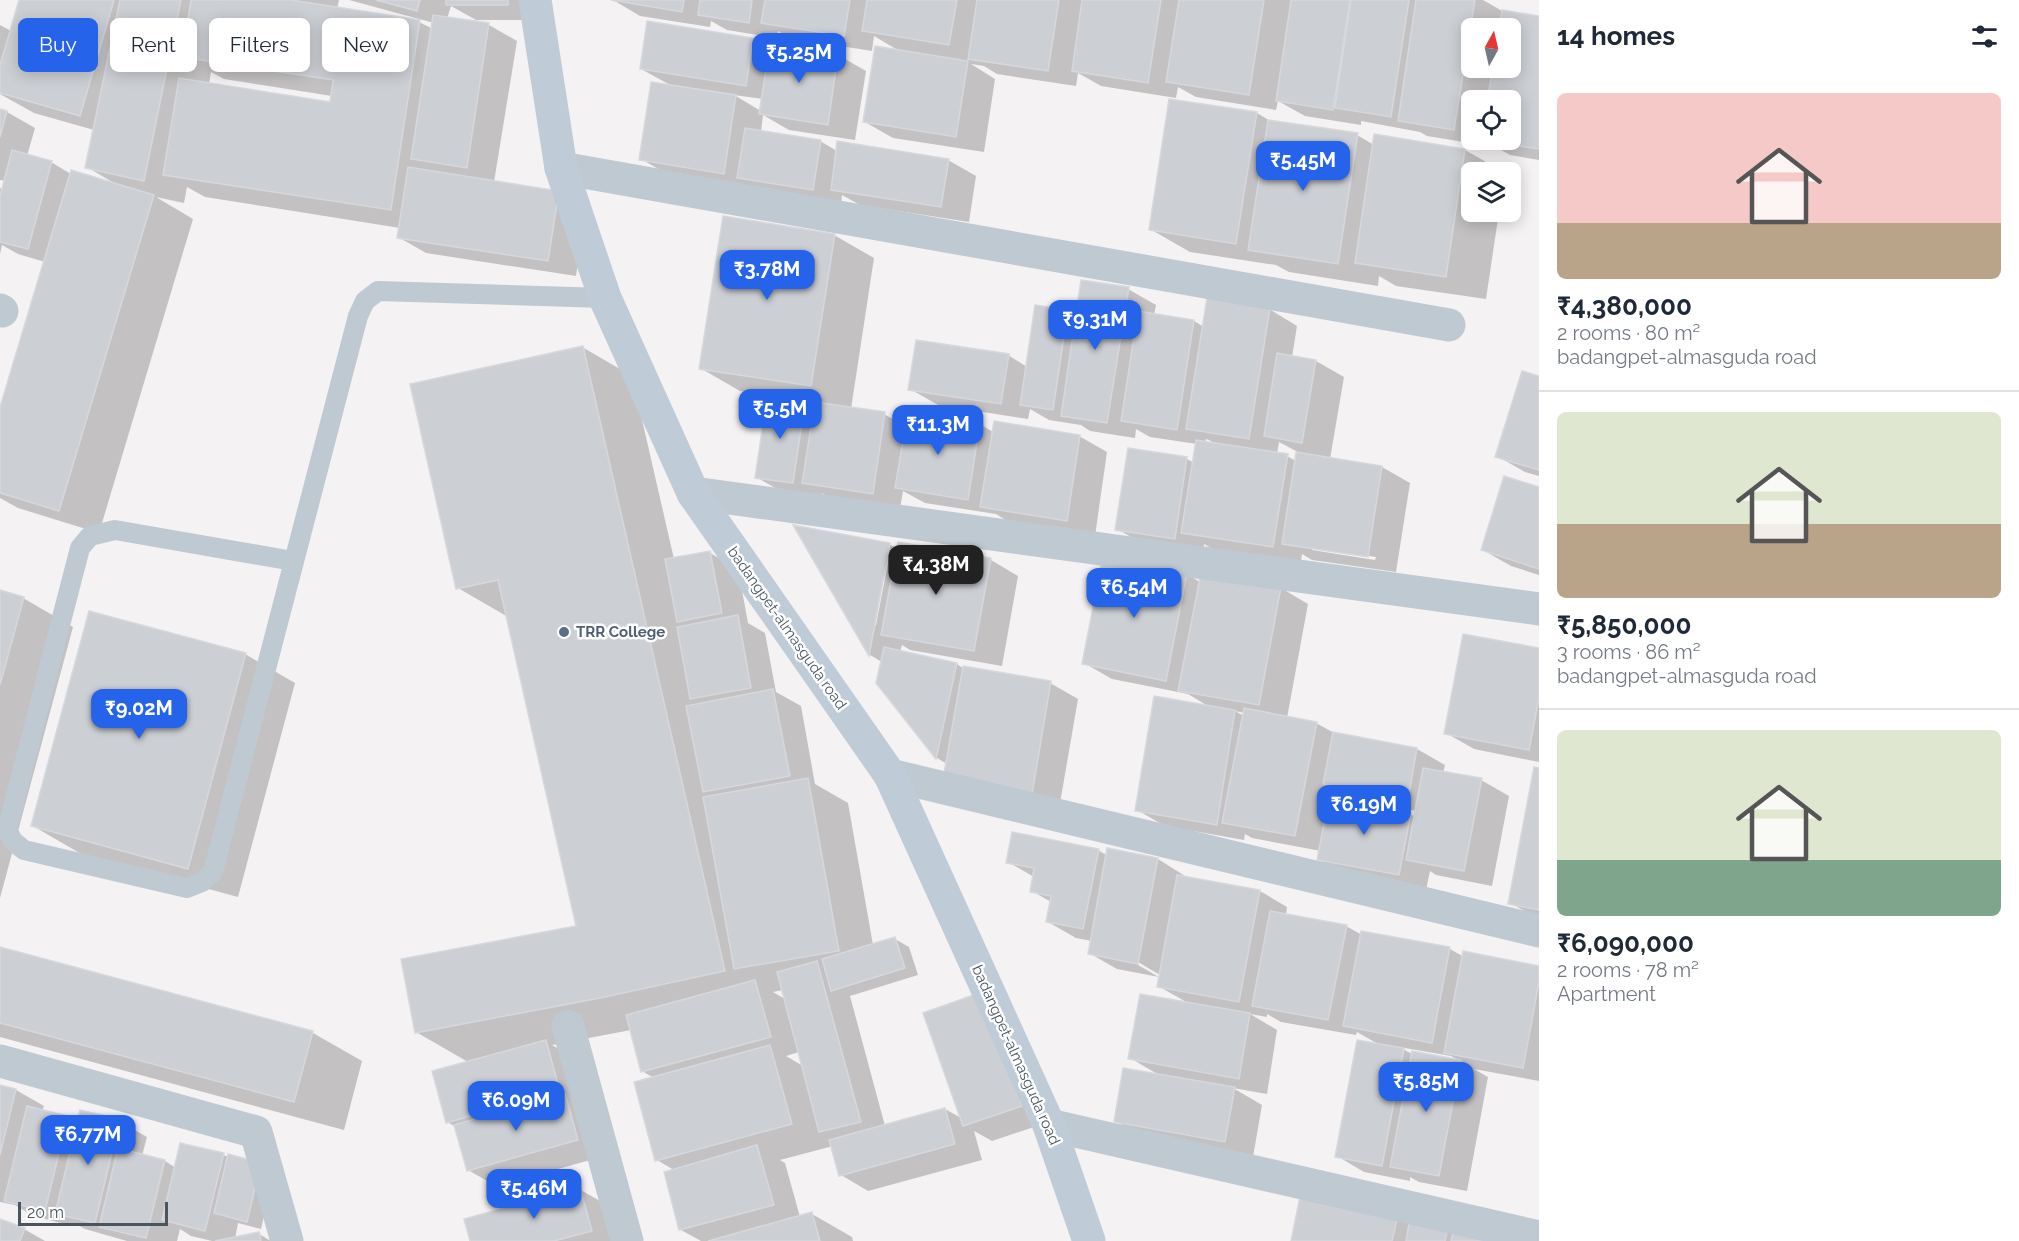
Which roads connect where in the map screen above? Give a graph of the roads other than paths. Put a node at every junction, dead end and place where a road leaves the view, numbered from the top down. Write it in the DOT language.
graph roads {
  1 [pos="534,0"];
  2 [pos="561,168"];
  3 [pos="604,298"];
  4 [pos="1449,325"];
  5 [pos="693,493"];
  6 [pos="293,561"];
  7 [pos="1539,609"];
  8 [pos="890,775"];
  9 [pos="1539,931"];
  10 [pos="568,1026"];
  11 [pos="0,1061"];
  12 [pos="1049,1125"];
  13 [pos="1539,1237"];
  14 [pos="288,1241"];
  15 [pos="627,1241"];
  16 [pos="1089,1241"];
  1 -- 2 [label="street, badangpet-almasguda road"];
  2 -- 3 [label="street, badangpet-almasguda road"];
  2 -- 4 [label="street"];
  3 -- 5 [label="street, badangpet-almasguda road"];
  3 -- 6 [label="lane"];
  5 -- 7 [label="street"];
  5 -- 8 [label="street, badangpet-almasguda road"];
  6 -- 6 [label="lane"];
  8 -- 9 [label="street"];
  8 -- 12 [label="street, badangpet-almasguda road"];
  10 -- 15 [label="street"];
  11 -- 14 [label="street"];
  12 -- 13 [label="street"];
  12 -- 16 [label="street, badangpet-almasguda road"];
}
